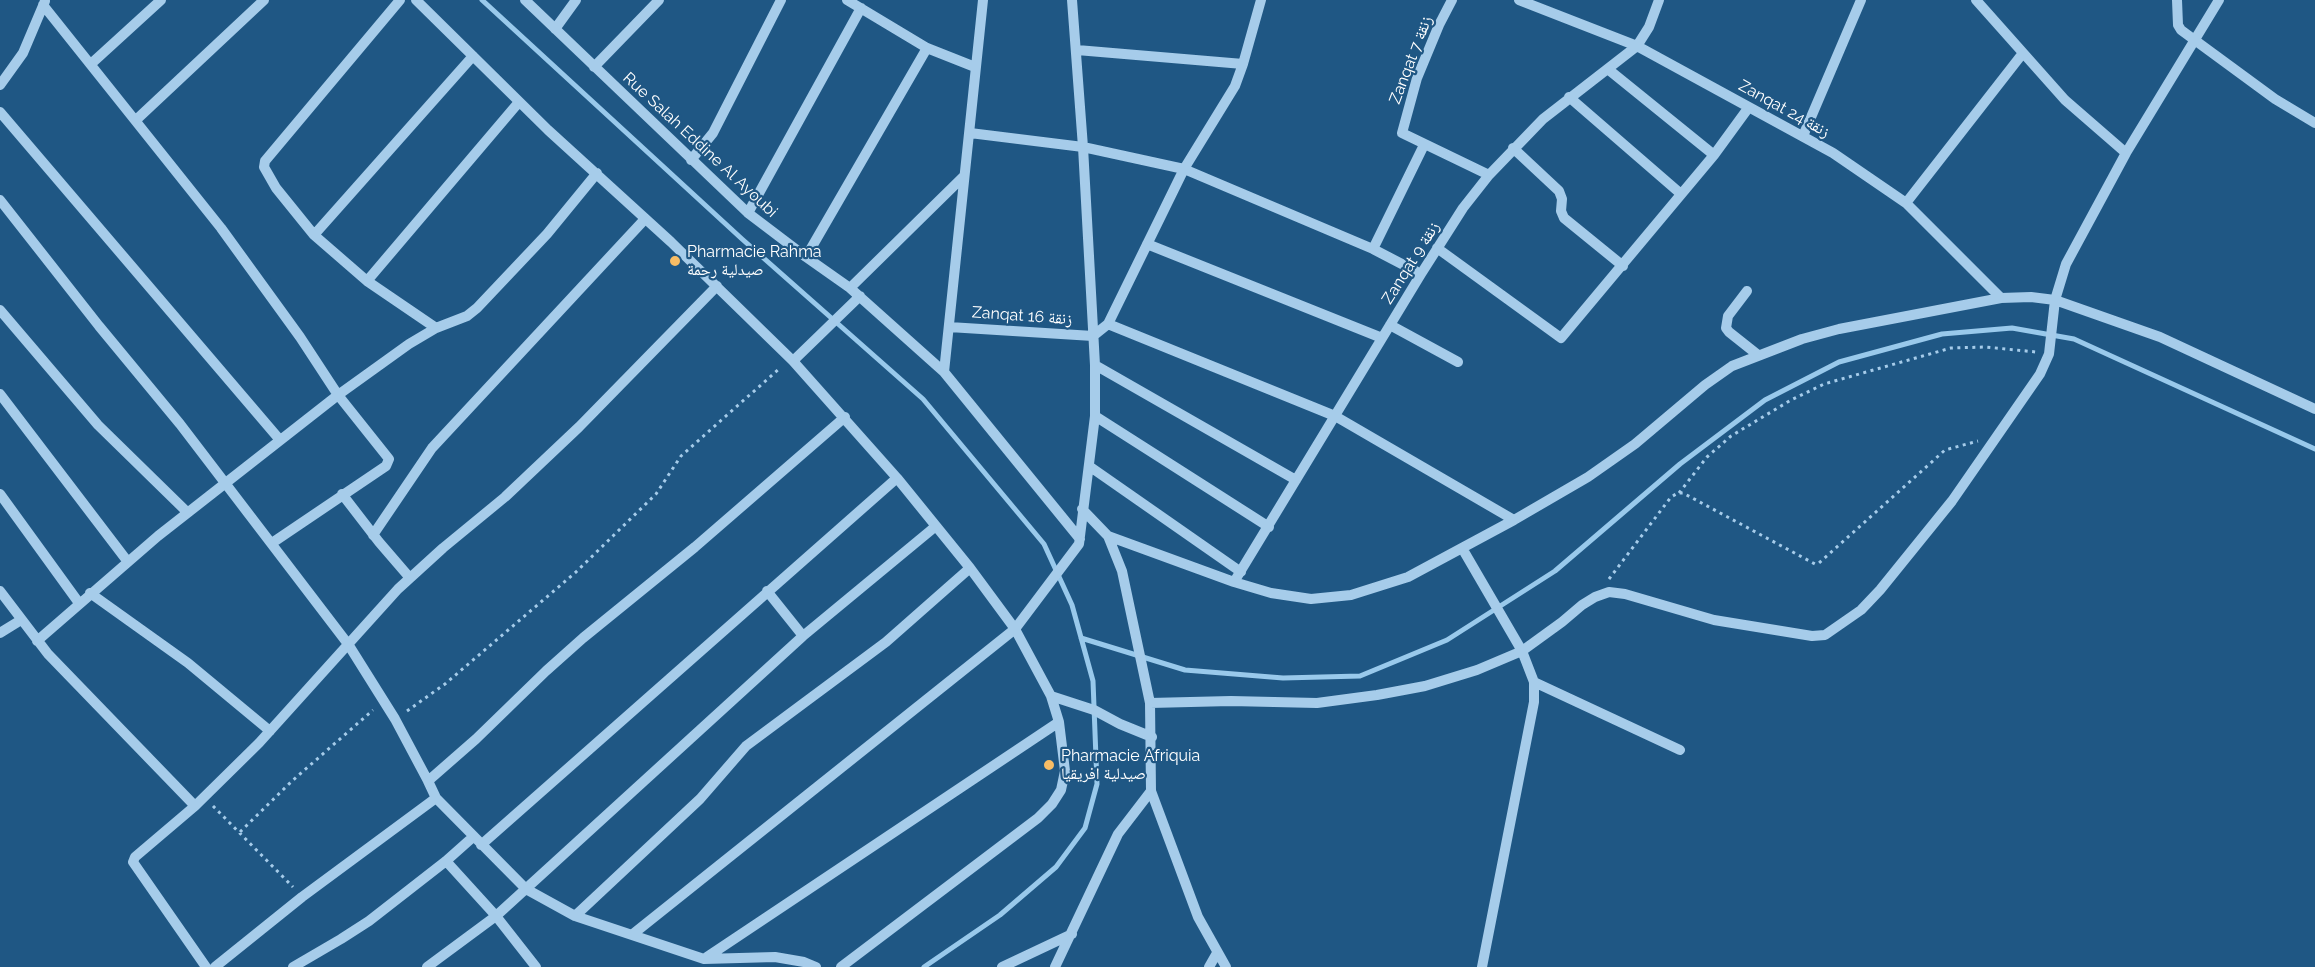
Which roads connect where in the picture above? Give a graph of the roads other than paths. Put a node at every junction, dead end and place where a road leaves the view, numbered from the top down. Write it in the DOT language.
graph roads {
  1 [pos="161,0"];
  2 [pos="264,0"];
  3 [pos="399,0"];
  4 [pos="416,0"];
  5 [pos="525,0"];
  6 [pos="576,0"];
  7 [pos="659,0"];
  8 [pos="781,0"];
  9 [pos="848,0"];
  10 [pos="983,0"];
  11 [pos="1072,0"];
  12 [pos="1261,0"];
  13 [pos="1452,0"];
  14 [pos="1519,0"];
  15 [pos="1659,0"];
  16 [pos="1861,0"];
  17 [pos="1976,0"];
  18 [pos="2177,0"];
  19 [pos="2219,0"];
  20 [pos="44,2"];
  21 [pos="861,8"];
  22 [pos="555,29"];
  23 [pos="2195,39"];
  24 [pos="1637,46"];
  25 [pos="927,48"];
  26 [pos="1077,50"];
  27 [pos="2023,53"];
  28 [pos="473,56"];
  29 [pos="92,63"];
  30 [pos="1243,64"];
  31 [pos="594,67"];
  32 [pos="975,67"];
  33 [pos="1609,70"];
  34 [pos="0,85"];
  35 [pos="1569,97"];
  36 [pos="519,102"];
  37 [pos="1749,107"];
  38 [pos="0,112"];
  39 [pos="136,120"];
  40 [pos="2315,123"];
  41 [pos="970,133"];
  42 [pos="1803,136"];
  43 [pos="1424,145"];
  44 [pos="1083,147"];
  45 [pos="1513,148"];
  46 [pos="2126,153"];
  47 [pos="1714,154"];
  48 [pos="691,160"];
  49 [pos="1184,169"];
  50 [pos="597,173"];
  51 [pos="1489,175"];
  52 [pos="964,176"];
  53 [pos="1682,194"];
  54 [pos="0,200"];
  55 [pos="1906,203"];
  56 [pos="748,213"];
  57 [pos="645,219"];
  58 [pos="314,235"];
  59 [pos="1147,244"];
  60 [pos="1437,248"];
  61 [pos="1373,249"];
  62 [pos="806,257"];
  63 [pos="1623,266"];
  64 [pos="1420,274"];
  65 [pos="367,281"];
  66 [pos="717,286"];
  67 [pos="850,288"];
  68 [pos="1747,291"];
  69 [pos="860,296"];
  70 [pos="2001,298"];
  71 [pos="2055,300"];
  72 [pos="0,310"];
  73 [pos="1108,324"];
  74 [pos="1390,325"];
  75 [pos="949,327"];
  76 [pos="436,328"];
  77 [pos="1092,336"];
  78 [pos="1383,338"];
  79 [pos="1758,355"];
  80 [pos="792,360"];
  81 [pos="1458,362"];
  82 [pos="1095,365"];
  83 [pos="944,372"];
  84 [pos="0,394"];
  85 [pos="338,395"];
  86 [pos="2315,409"];
  87 [pos="1095,416"];
  88 [pos="1335,416"];
  89 [pos="845,417"];
  90 [pos="280,440"];
  91 [pos="1089,466"];
  92 [pos="897,478"];
  93 [pos="1296,480"];
  94 [pos="224,483"];
  95 [pos="0,494"];
  96 [pos="342,494"];
  97 [pos="1082,509"];
  98 [pos="187,512"];
  99 [pos="1514,520"];
  100 [pos="936,526"];
  101 [pos="1269,527"];
  102 [pos="373,535"];
  103 [pos="1108,536"];
  104 [pos="1079,541"];
  105 [pos="272,543"];
  106 [pos="1462,548"];
  107 [pos="128,562"];
  108 [pos="970,568"];
  109 [pos="1241,572"];
  110 [pos="410,578"];
  111 [pos="1234,582"];
  112 [pos="0,591"];
  113 [pos="767,591"];
  114 [pos="90,593"];
  115 [pos="79,603"];
  116 [pos="21,620"];
  117 [pos="1015,628"];
  118 [pos="0,633"];
  119 [pos="802,636"];
  120 [pos="37,641"];
  121 [pos="348,644"];
  122 [pos="1522,651"];
  123 [pos="1534,682"];
  124 [pos="1051,696"];
  125 [pos="1150,703"];
  126 [pos="1059,722"];
  127 [pos="270,731"];
  128 [pos="1152,737"];
  129 [pos="1680,750"];
  130 [pos="428,781"];
  131 [pos="1151,791"];
  132 [pos="436,798"];
  133 [pos="195,806"];
  134 [pos="477,841"];
  135 [pos="446,861"];
  136 [pos="526,889"];
  137 [pos="496,916"];
  138 [pos="575,916"];
  139 [pos="633,934"];
  140 [pos="1072,934"];
  141 [pos="1217,953"];
  142 [pos="704,959"];
  143 [pos="206,967"];
  144 [pos="215,967"];
  145 [pos="293,967"];
  146 [pos="427,967"];
  147 [pos="536,967"];
  148 [pos="816,967"];
  149 [pos="841,967"];
  150 [pos="1002,967"];
  151 [pos="1055,967"];
  152 [pos="1209,967"];
  153 [pos="1226,967"];
  154 [pos="1482,967"];
  1 -- 29 [label="street"];
  2 -- 39 [label="street"];
  3 -- 58 [label="street"];
  4 -- 28 [label="street"];
  5 -- 22 [label="street, Rue Salah Eddine Al Ayoubi"];
  6 -- 22 [label="street"];
  7 -- 31 [label="street"];
  8 -- 48 [label="street"];
  9 -- 21 [label="street"];
  10 -- 32 [label="street"];
  11 -- 26 [label="street"];
  12 -- 30 [label="street"];
  13 -- 43 [label="street, Zanqat 7 زنقة"];
  14 -- 24 [label="street, Zanqat 24 زنقة"];
  15 -- 24 [label="street, Zanqat 9 زنقة"];
  16 -- 42 [label="street"];
  17 -- 27 [label="street"];
  18 -- 23 [label="street"];
  19 -- 23 [label="street"];
  20 -- 29 [label="street"];
  20 -- 34 [label="street"];
  21 -- 25 [label="street"];
  21 -- 56 [label="street"];
  22 -- 31 [label="street, Rue Salah Eddine Al Ayoubi"];
  23 -- 40 [label="street"];
  23 -- 46 [label="street"];
  24 -- 33 [label="street, Zanqat 9 زنقة"];
  24 -- 37 [label="street, Zanqat 24 زنقة"];
  25 -- 32 [label="street"];
  25 -- 62 [label="street"];
  26 -- 30 [label="street"];
  26 -- 44 [label="street"];
  27 -- 46 [label="street"];
  27 -- 55 [label="street"];
  28 -- 36 [label="street"];
  28 -- 58 [label="street"];
  29 -- 39 [label="street"];
  30 -- 49 [label="street"];
  31 -- 48 [label="street, Rue Salah Eddine Al Ayoubi"];
  32 -- 41 [label="street"];
  33 -- 35 [label="street, Zanqat 9 زنقة"];
  33 -- 47 [label="street"];
  35 -- 45 [label="street, Zanqat 9 زنقة"];
  35 -- 53 [label="street"];
  36 -- 50 [label="street"];
  36 -- 65 [label="street"];
  37 -- 42 [label="street, Zanqat 24 زنقة"];
  37 -- 47 [label="street"];
  38 -- 90 [label="street"];
  39 -- 85 [label="street"];
  41 -- 44 [label="street"];
  41 -- 52 [label="street"];
  42 -- 55 [label="street, Zanqat 24 زنقة"];
  43 -- 51 [label="street"];
  43 -- 61 [label="street"];
  44 -- 49 [label="street"];
  44 -- 77 [label="street"];
  45 -- 51 [label="street, Zanqat 9 زنقة"];
  45 -- 63 [label="street"];
  46 -- 71 [label="street"];
  47 -- 53 [label="street"];
  48 -- 56 [label="street, Rue Salah Eddine Al Ayoubi"];
  49 -- 59 [label="street"];
  49 -- 61 [label="street"];
  50 -- 57 [label="street"];
  50 -- 76 [label="street"];
  51 -- 60 [label="street, Zanqat 9 زنقة"];
  52 -- 67 [label="street"];
  52 -- 75 [label="street"];
  53 -- 63 [label="street"];
  54 -- 94 [label="street"];
  55 -- 70 [label="street, Zanqat 24 زنقة"];
  56 -- 62 [label="street, Rue Salah Eddine Al Ayoubi"];
  57 -- 66 [label="street"];
  57 -- 102 [label="street"];
  58 -- 65 [label="street"];
  59 -- 73 [label="street"];
  59 -- 78 [label="street"];
  60 -- 63 [label="street"];
  60 -- 64 [label="street, Zanqat 9 زنقة"];
  61 -- 64 [label="street"];
  62 -- 67 [label="street, Rue Salah Eddine Al Ayoubi"];
  64 -- 74 [label="street, Zanqat 9 زنقة"];
  65 -- 76 [label="street"];
  66 -- 80 [label="street"];
  66 -- 110 [label="street"];
  67 -- 69 [label="street, Rue Salah Eddine Al Ayoubi"];
  68 -- 79 [label="street"];
  69 -- 80 [label="street"];
  69 -- 83 [label="street, Rue Salah Eddine Al Ayoubi"];
  70 -- 71 [label="street"];
  70 -- 79 [label="street"];
  71 -- 86 [label="street"];
  71 -- 122 [label="street"];
  72 -- 98 [label="street"];
  73 -- 77 [label="street"];
  73 -- 88 [label="street"];
  74 -- 78 [label="street, Zanqat 9 زنقة"];
  74 -- 81 [label="street"];
  75 -- 77 [label="street, Zanqat 16 زنقة"];
  75 -- 83 [label="street"];
  76 -- 85 [label="street"];
  77 -- 82 [label="street"];
  78 -- 88 [label="street, Zanqat 9 زنقة"];
  79 -- 99 [label="street"];
  80 -- 89 [label="street"];
  82 -- 87 [label="street"];
  82 -- 93 [label="street"];
  83 -- 104 [label="street, Rue Salah Eddine Al Ayoubi"];
  84 -- 107 [label="street"];
  85 -- 90 [label="street"];
  85 -- 96 [label="street"];
  87 -- 91 [label="street"];
  87 -- 101 [label="street"];
  88 -- 93 [label="street, Zanqat 9 زنقة"];
  88 -- 99 [label="street"];
  89 -- 92 [label="street"];
  89 -- 130 [label="street"];
  90 -- 94 [label="street"];
  91 -- 97 [label="street"];
  91 -- 109 [label="street"];
  92 -- 100 [label="street"];
  92 -- 113 [label="street"];
  93 -- 101 [label="street, Zanqat 9 زنقة"];
  94 -- 98 [label="street"];
  94 -- 105 [label="street"];
  95 -- 115 [label="street"];
  96 -- 102 [label="street"];
  96 -- 105 [label="street"];
  97 -- 103 [label="street"];
  97 -- 104 [label="street"];
  98 -- 107 [label="street"];
  99 -- 106 [label="street"];
  100 -- 108 [label="street"];
  100 -- 119 [label="street"];
  101 -- 109 [label="street, Zanqat 9 زنقة"];
  102 -- 110 [label="street"];
  103 -- 111 [label="street"];
  103 -- 125 [label="street"];
  104 -- 117 [label="street"];
  105 -- 121 [label="street"];
  106 -- 111 [label="street"];
  106 -- 122 [label="street"];
  107 -- 114 [label="street"];
  108 -- 117 [label="street"];
  108 -- 138 [label="street"];
  109 -- 111 [label="street, Zanqat 9 زنقة"];
  110 -- 121 [label="street"];
  112 -- 116 [label="street"];
  113 -- 119 [label="street"];
  113 -- 134 [label="street"];
  114 -- 115 [label="street"];
  114 -- 127 [label="street"];
  115 -- 120 [label="street"];
  116 -- 118 [label="street"];
  116 -- 120 [label="street"];
  117 -- 124 [label="street"];
  117 -- 139 [label="street"];
  119 -- 136 [label="street"];
  120 -- 133 [label="street"];
  121 -- 127 [label="street"];
  121 -- 130 [label="street"];
  122 -- 123 [label="street"];
  122 -- 125 [label="street"];
  123 -- 129 [label="street"];
  123 -- 154 [label="street"];
  124 -- 126 [label="street"];
  124 -- 128 [label="street"];
  125 -- 128 [label="street"];
  126 -- 142 [label="street"];
  126 -- 149 [label="street"];
  127 -- 133 [label="street"];
  128 -- 131 [label="street"];
  130 -- 132 [label="street"];
  131 -- 140 [label="street"];
  131 -- 141 [label="street"];
  132 -- 134 [label="street"];
  132 -- 144 [label="street"];
  133 -- 143 [label="street"];
  134 -- 135 [label="street"];
  134 -- 136 [label="street"];
  135 -- 137 [label="street"];
  135 -- 145 [label="street"];
  136 -- 137 [label="street"];
  136 -- 138 [label="street"];
  137 -- 146 [label="street"];
  137 -- 147 [label="street"];
  138 -- 139 [label="street"];
  139 -- 142 [label="street"];
  140 -- 150 [label="street"];
  140 -- 151 [label="street"];
  141 -- 152 [label="street"];
  141 -- 153 [label="street"];
  142 -- 148 [label="street"];
}
